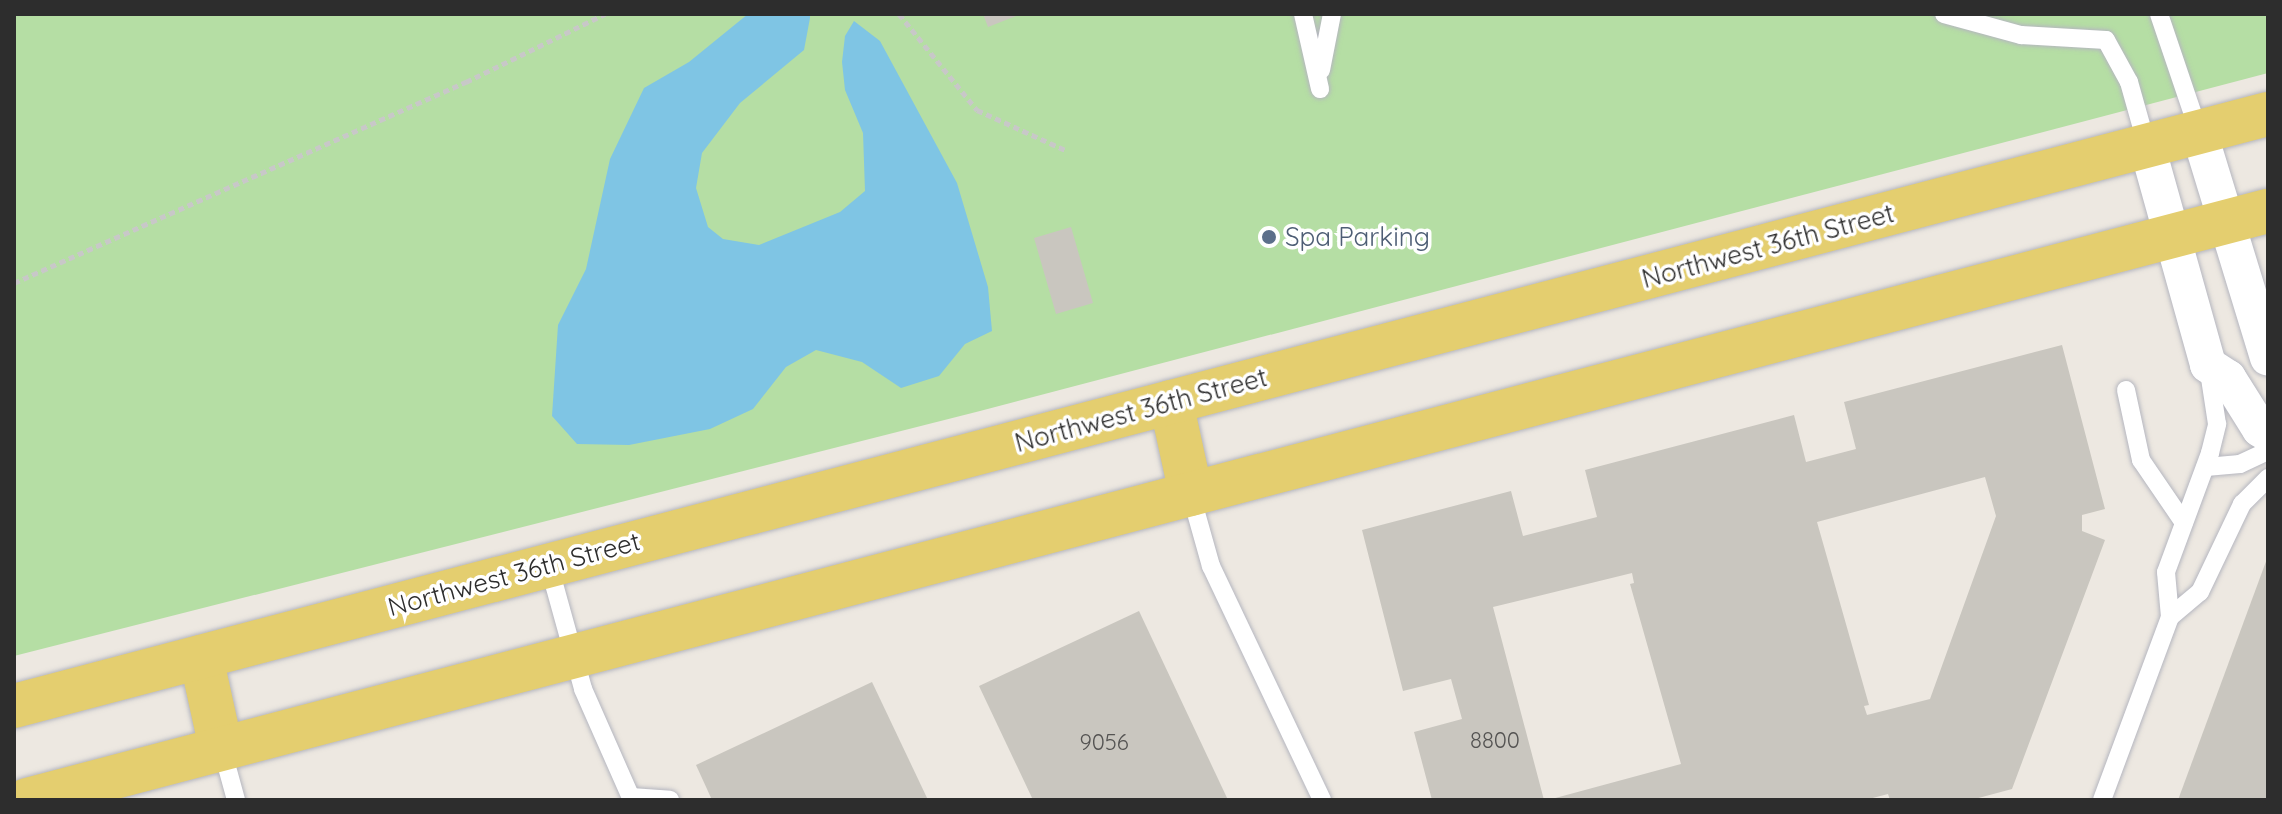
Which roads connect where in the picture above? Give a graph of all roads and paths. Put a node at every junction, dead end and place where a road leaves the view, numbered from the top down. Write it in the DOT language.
graph roads {
  1 [pos="605,14"];
  2 [pos="899,14"];
  3 [pos="1303,14"];
  4 [pos="1332,14"];
  5 [pos="1944,14"];
  6 [pos="2159,14"];
  7 [pos="2268,114"];
  8 [pos="2199,132"];
  9 [pos="2147,146"];
  10 [pos="1065,150"];
  11 [pos="2248,217"];
  12 [pos="2170,238"];
  13 [pos="14,283"];
  14 [pos="2268,358"];
  15 [pos="2208,365"];
  16 [pos="2126,390"];
  17 [pos="1171,402"];
  18 [pos="2268,434"];
  19 [pos="2268,451"];
  20 [pos="2206,467"];
  21 [pos="2268,478"];
  22 [pos="1191,494"];
  23 [pos="2184,523"];
  24 [pos="549,565"];
  25 [pos="2170,617"];
  26 [pos="572,656"];
  27 [pos="201,657"];
  28 [pos="14,706"];
  29 [pos="221,748"];
  30 [pos="631,798"];
  31 [pos="27,800"];
  32 [pos="236,800"];
  33 [pos="670,800"];
  34 [pos="1322,800"];
  35 [pos="2102,800"];
  1 -- 13 [label="path"];
  2 -- 10 [label="path"];
  3 -- 4 [label="lane"];
  5 -- 9 [label="lane"];
  6 -- 8 [label="lane"];
  7 -- 8 [label="main road, Northwest 36th Street"];
  8 -- 9 [label="main road, Northwest 36th Street"];
  8 -- 11 [label="street"];
  9 -- 12 [label="street"];
  9 -- 17 [label="main road, Northwest 36th Street"];
  11 -- 12 [label="main road"];
  11 -- 14 [label="street"];
  12 -- 15 [label="street"];
  12 -- 22 [label="main road"];
  15 -- 18 [label="street"];
  15 -- 20 [label="lane"];
  16 -- 23 [label="lane"];
  17 -- 22 [label="main road"];
  17 -- 24 [label="main road, Northwest 36th Street"];
  19 -- 20 [label="lane"];
  20 -- 23 [label="lane"];
  21 -- 25 [label="lane"];
  22 -- 26 [label="main road"];
  22 -- 34 [label="lane"];
  23 -- 25 [label="lane"];
  24 -- 26 [label="lane"];
  24 -- 27 [label="main road, Northwest 36th Street"];
  25 -- 35 [label="lane"];
  26 -- 29 [label="main road"];
  26 -- 30 [label="lane"];
  27 -- 28 [label="main road, Northwest 36th Street"];
  27 -- 29 [label="main road"];
  29 -- 31 [label="main road"];
  29 -- 32 [label="lane"];
  30 -- 33 [label="lane"];
}
